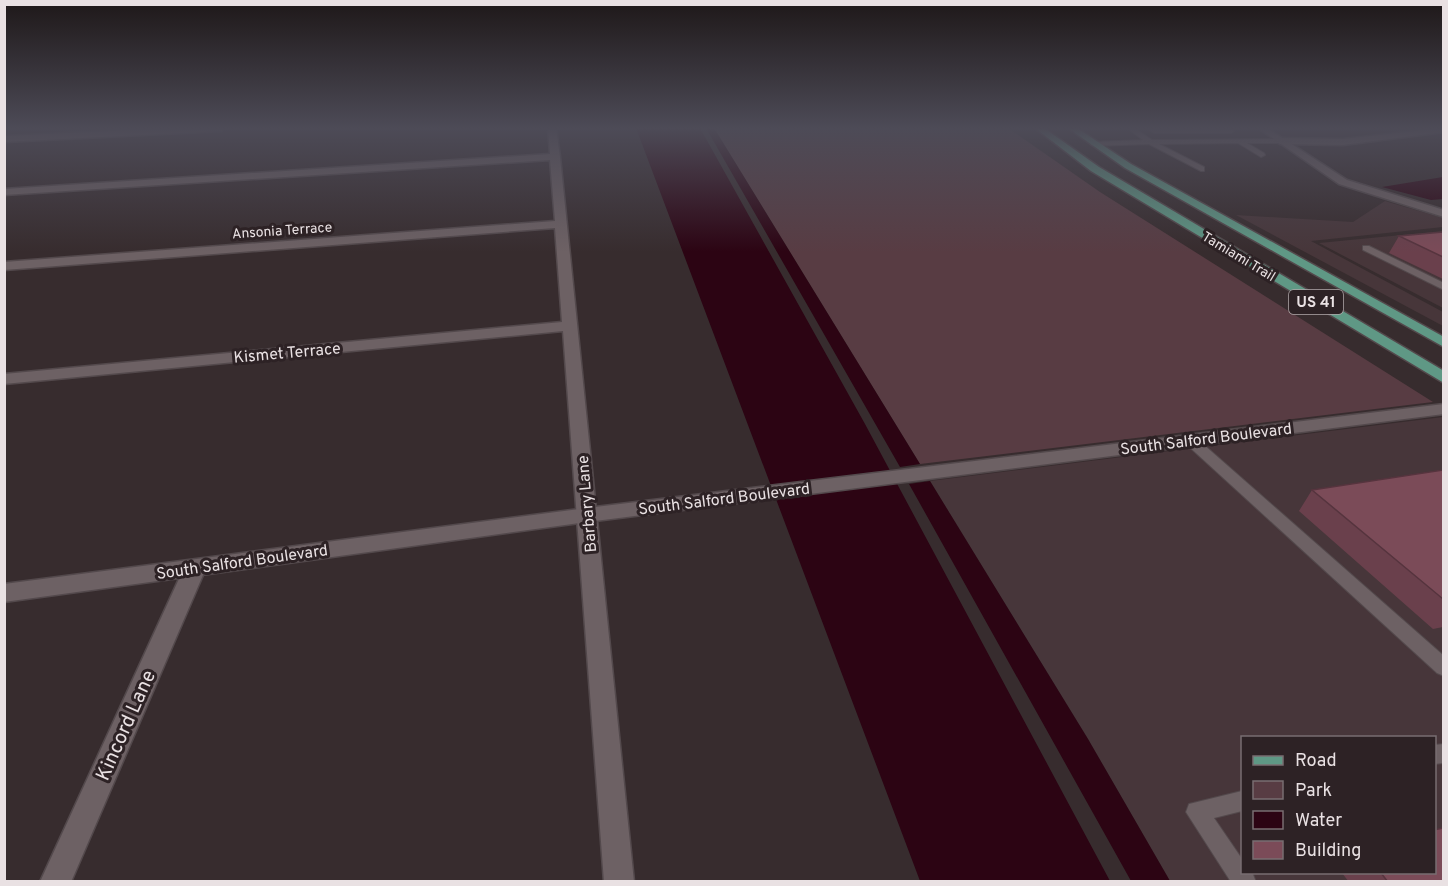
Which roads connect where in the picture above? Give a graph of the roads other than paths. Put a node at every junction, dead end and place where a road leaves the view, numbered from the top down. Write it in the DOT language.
graph roads {
  1 [pos="361,169"];
  2 [pos="556,169"];
  3 [pos="1096,169"];
  4 [pos="1134,169"];
  5 [pos="1324,169"];
  6 [pos="4,192"];
  7 [pos="1443,214"];
  8 [pos="561,224"];
  9 [pos="1366,248"];
  10 [pos="4,266"];
  11 [pos="1443,287"];
  12 [pos="570,326"];
  13 [pos="1443,343"];
  14 [pos="1443,378"];
  15 [pos="4,379"];
  16 [pos="1443,409"];
  17 [pos="1190,440"];
  18 [pos="587,514"];
  19 [pos="195,568"];
  20 [pos="4,593"];
  21 [pos="1443,668"];
  22 [pos="1241,801"];
  23 [pos="55,882"];
  24 [pos="619,882"];
  25 [pos="1245,882"];
  1 -- 6 [label="street"];
  2 -- 8 [label="street, Barbary Lane"];
  3 -- 14 [label="main road, Tamiami Trail / US 41"];
  4 -- 13 [label="main road, Tamiami Trail / US 41"];
  5 -- 7 [label="street"];
  8 -- 10 [label="street, Ansonia Terrace"];
  8 -- 12 [label="street, Barbary Lane"];
  9 -- 11 [label="lane"];
  12 -- 15 [label="street, Kismet Terrace"];
  12 -- 18 [label="street, Barbary Lane"];
  16 -- 17 [label="street, South Salford Boulevard"];
  17 -- 18 [label="street, South Salford Boulevard"];
  17 -- 21 [label="lane"];
  18 -- 19 [label="street, South Salford Boulevard"];
  18 -- 24 [label="street, Barbary Lane"];
  19 -- 20 [label="street, South Salford Boulevard"];
  19 -- 23 [label="street, Kincord Lane"];
  22 -- 25 [label="lane"];
}
